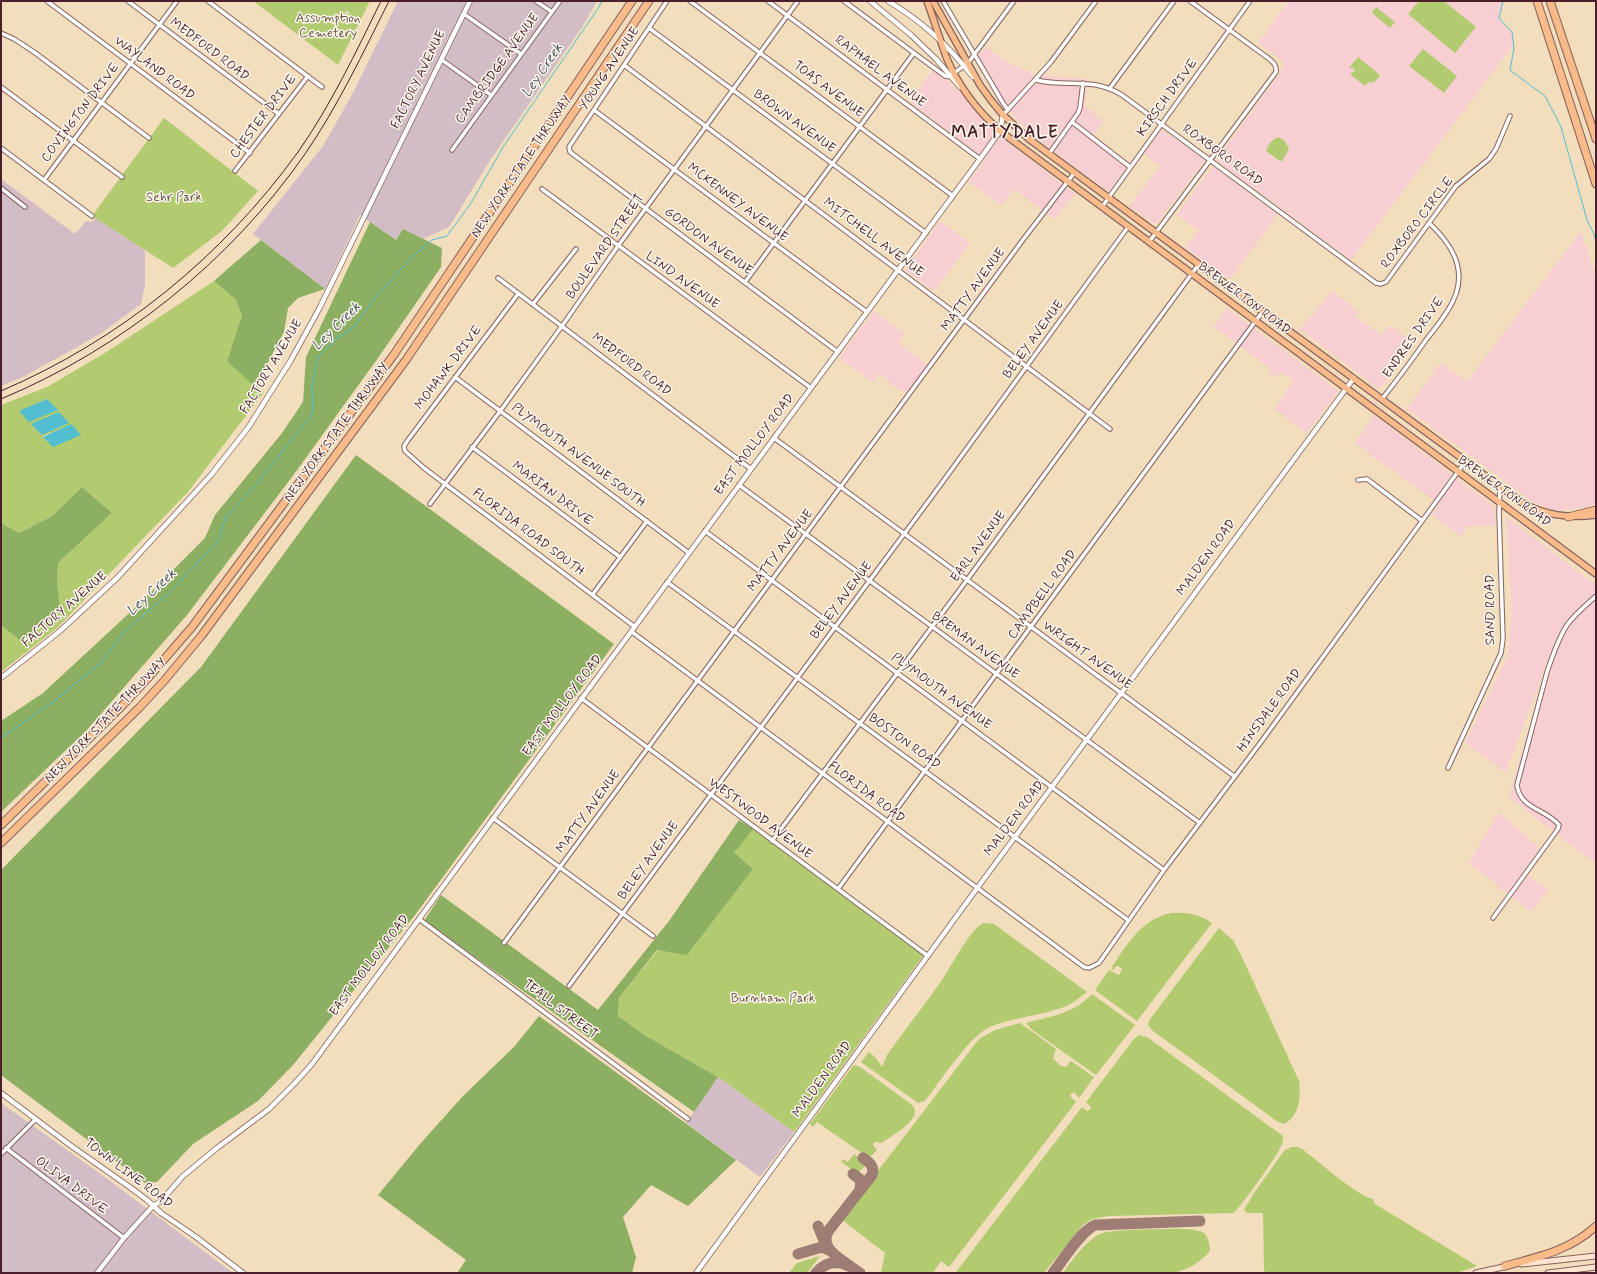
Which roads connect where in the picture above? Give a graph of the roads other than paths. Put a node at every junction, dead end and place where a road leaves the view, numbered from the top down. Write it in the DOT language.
graph roads {
  1 [pos="47,1"];
  2 [pos="128,1"];
  3 [pos="177,1"];
  4 [pos="208,1"];
  5 [pos="470,1"];
  6 [pos="536,1"];
  7 [pos="560,1"];
  8 [pos="632,1"];
  9 [pos="649,1"];
  10 [pos="667,1"];
  11 [pos="690,1"];
  12 [pos="768,1"];
  13 [pos="798,1"];
  14 [pos="844,1"];
  15 [pos="870,1"];
  16 [pos="888,1"];
  17 [pos="926,1"];
  18 [pos="933,1"];
  19 [pos="943,1"];
  20 [pos="1014,1"];
  21 [pos="1096,1"];
  22 [pos="1174,1"];
  23 [pos="1190,1"];
  24 [pos="1250,1"];
  25 [pos="1537,1"];
  26 [pos="1550,1"];
  27 [pos="552,12"];
  28 [pos="464,14"];
  29 [pos="788,16"];
  30 [pos="159,25"];
  31 [pos="649,28"];
  32 [pos="1230,29"];
  33 [pos="1,33"];
  34 [pos="939,38"];
  35 [pos="760,52"];
  36 [pos="914,53"];
  37 [pos="521,54"];
  38 [pos="974,55"];
  39 [pos="442,60"];
  40 [pos="131,64"];
  41 [pos="966,64"];
  42 [pos="624,65"];
  43 [pos="953,75"];
  44 [pos="308,76"];
  45 [pos="1036,80"];
  46 [pos="1083,83"];
  47 [pos="322,87"];
  48 [pos="1,88"];
  49 [pos="1110,88"];
  50 [pos="733,89"];
  51 [pos="887,89"];
  52 [pos="491,95"];
  53 [pos="101,102"];
  54 [pos="594,110"];
  55 [pos="1008,110"];
  56 [pos="278,114"];
  57 [pos="1004,115"];
  58 [pos="1510,116"];
  59 [pos="1072,122"];
  60 [pos="1162,124"];
  61 [pos="706,126"];
  62 [pos="860,126"];
  63 [pos="1000,131"];
  64 [pos="149,138"];
  65 [pos="1596,139"];
  66 [pos="72,141"];
  67 [pos="1,148"];
  68 [pos="569,148"];
  69 [pos="452,150"];
  70 [pos="250,153"];
  71 [pos="1049,154"];
  72 [pos="980,159"];
  73 [pos="1210,160"];
  74 [pos="833,163"];
  75 [pos="1130,168"];
  76 [pos="675,169"];
  77 [pos="235,171"];
  78 [pos="1075,172"];
  79 [pos="122,177"];
  80 [pos="44,180"];
  81 [pos="1068,182"];
  82 [pos="1596,184"];
  83 [pos="1,188"];
  84 [pos="542,189"];
  85 [pos="953,196"];
  86 [pos="1109,197"];
  87 [pos="806,200"];
  88 [pos="25,207"];
  89 [pos="1102,207"];
  90 [pos="646,209"];
  91 [pos="92,216"];
  92 [pos="1429,223"];
  93 [pos="1128,227"];
  94 [pos="926,232"];
  95 [pos="1157,232"];
  96 [pos="1149,242"];
  97 [pos="774,243"];
  98 [pos="618,246"];
  99 [pos="576,248"];
  100 [pos="1199,264"];
  101 [pos="898,270"];
  102 [pos="1192,274"];
  103 [pos="498,278"];
  104 [pos="745,282"];
  105 [pos="1382,284"];
  106 [pos="518,294"];
  107 [pos="533,304"];
  108 [pos="1263,311"];
  109 [pos="867,312"];
  110 [pos="965,320"];
  111 [pos="1256,321"];
  112 [pos="562,326"];
  113 [pos="838,352"];
  114 [pos="1027,366"];
  115 [pos="455,377"];
  116 [pos="1354,378"];
  117 [pos="811,388"];
  118 [pos="1346,388"];
  119 [pos="1382,400"];
  120 [pos="501,410"];
  121 [pos="1090,412"];
  122 [pos="1110,428"];
  123 [pos="774,438"];
  124 [pos="472,447"];
  125 [pos="410,456"];
  126 [pos="1465,462"];
  127 [pos="751,469"];
  128 [pos="1458,472"];
  129 [pos="1358,480"];
  130 [pos="445,484"];
  131 [pos="739,485"];
  132 [pos="841,487"];
  133 [pos="1500,488"];
  134 [pos="1500,503"];
  135 [pos="430,504"];
  136 [pos="1596,510"];
  137 [pos="1596,515"];
  138 [pos="1568,517"];
  139 [pos="1421,520"];
  140 [pos="647,521"];
  141 [pos="705,531"];
  142 [pos="904,533"];
  143 [pos="806,534"];
  144 [pos="689,553"];
  145 [pos="620,557"];
  146 [pos="1596,574"];
  147 [pos="869,580"];
  148 [pos="967,580"];
  149 [pos="771,581"];
  150 [pos="667,582"];
  151 [pos="593,594"];
  152 [pos="1596,596"];
  153 [pos="932,626"];
  154 [pos="635,627"];
  155 [pos="834,627"];
  156 [pos="1031,627"];
  157 [pos="735,631"];
  158 [pos="632,632"];
  159 [pos="898,673"];
  160 [pos="997,674"];
  161 [pos="798,677"];
  162 [pos="1,678"];
  163 [pos="698,681"];
  164 [pos="1121,693"];
  165 [pos="581,698"];
  166 [pos="962,721"];
  167 [pos="860,723"];
  168 [pos="760,727"];
  169 [pos="1086,740"];
  170 [pos="648,748"];
  171 [pos="1448,768"];
  172 [pos="926,770"];
  173 [pos="823,773"];
  174 [pos="1234,776"];
  175 [pos="1052,787"];
  176 [pos="710,795"];
  177 [pos="493,818"];
  178 [pos="888,821"];
  179 [pos="1200,823"];
  180 [pos="1,826"];
  181 [pos="1015,837"];
  182 [pos="772,841"];
  183 [pos="1,843"];
  184 [pos="560,867"];
  185 [pos="1164,870"];
  186 [pos="978,887"];
  187 [pos="838,889"];
  188 [pos="622,914"];
  189 [pos="419,918"];
  190 [pos="1493,918"];
  191 [pos="1128,920"];
  192 [pos="653,936"];
  193 [pos="504,942"];
  194 [pos="928,956"];
  195 [pos="1089,968"];
  196 [pos="569,986"];
  197 [pos="1,1093"];
  198 [pos="688,1119"];
  199 [pos="36,1120"];
  200 [pos="6,1148"];
  201 [pos="1,1154"];
  202 [pos="153,1206"];
  203 [pos="1596,1226"];
  204 [pos="124,1238"];
  205 [pos="1596,1256"];
  206 [pos="1505,1266"];
  207 [pos="1596,1267"];
  208 [pos="97,1273"];
  209 [pos="243,1273"];
  210 [pos="696,1273"];
  211 [pos="1476,1273"];
  212 [pos="1548,1273"];
  1 -- 40 [label="street, WAYLAND ROAD"];
  2 -- 30 [label="street, MEDFORD ROAD"];
  3 -- 30 [label="street, COVINGTON DRIVE"];
  4 -- 44 [label="street"];
  5 -- 28 [label="street, FACTORY AVENUE"];
  6 -- 27 [label="street"];
  7 -- 27 [label="street, CAMBRIDGE AVENUE"];
  8 -- 180 [label="highway, NEW YORK STATE THRUWAY"];
  9 -- 183 [label="highway, NEW YORK STATE THRUWAY"];
  10 -- 31 [label="street, YOUNG AVENUE"];
  11 -- 35 [label="street, TOAS AVENUE"];
  12 -- 29 [label="street, RAPHAEL AVENUE"];
  13 -- 29 [label="street, BOULEVARD STREET"];
  14 -- 36 [label="street"];
  15 -- 43 [label="street"];
  16 -- 34 [label="street"];
  17 -- 34 [label="main road, BREWERTON ROAD"];
  18 -- 41 [label="main road, BREWERTON ROAD"];
  19 -- 38 [label="street"];
  20 -- 38 [label="street"];
  21 -- 45 [label="street"];
  22 -- 49 [label="street"];
  23 -- 32 [label="street"];
  24 -- 32 [label="street, KIRSCH DRIVE"];
  25 -- 82 [label="highway"];
  26 -- 65 [label="highway"];
  27 -- 37 [label="street, CAMBRIDGE AVENUE"];
  28 -- 37 [label="street"];
  28 -- 39 [label="street, FACTORY AVENUE"];
  29 -- 35 [label="street, BOULEVARD STREET"];
  29 -- 51 [label="street, RAPHAEL AVENUE"];
  30 -- 40 [label="street, COVINGTON DRIVE"];
  30 -- 56 [label="street, MEDFORD ROAD"];
  31 -- 42 [label="street, YOUNG AVENUE"];
  31 -- 50 [label="street, BROWN AVENUE"];
  32 -- 60 [label="street, KIRSCH DRIVE"];
  32 -- 73 [label="street"];
  33 -- 53 [label="street"];
  34 -- 41 [label="street"];
  34 -- 43 [label="main road, BREWERTON ROAD"];
  35 -- 50 [label="street, BOULEVARD STREET"];
  35 -- 62 [label="street, TOAS AVENUE"];
  36 -- 43 [label="street"];
  36 -- 51 [label="street"];
  37 -- 52 [label="street, CAMBRIDGE AVENUE"];
  38 -- 41 [label="street"];
  38 -- 55 [label="street"];
  39 -- 52 [label="street"];
  39 -- 162 [label="street, FACTORY AVENUE"];
  40 -- 53 [label="street, COVINGTON DRIVE"];
  40 -- 70 [label="street, WAYLAND ROAD"];
  41 -- 43 [label="street"];
  41 -- 57 [label="main road, BREWERTON ROAD"];
  42 -- 54 [label="street, YOUNG AVENUE"];
  42 -- 61 [label="street, MITCHELL AVENUE"];
  43 -- 63 [label="main road, BREWERTON ROAD"];
  44 -- 47 [label="street"];
  44 -- 56 [label="street, CHESTER DRIVE"];
  45 -- 46 [label="street, ROXBORO ROAD"];
  45 -- 55 [label="street"];
  46 -- 49 [label="street, ROXBORO ROAD"];
  46 -- 59 [label="street"];
  48 -- 66 [label="street"];
  49 -- 60 [label="street, ROXBORO ROAD"];
  50 -- 61 [label="street, BOULEVARD STREET"];
  50 -- 74 [label="street, BROWN AVENUE"];
  51 -- 62 [label="street"];
  51 -- 72 [label="street, RAPHAEL AVENUE"];
  52 -- 69 [label="street, CAMBRIDGE AVENUE"];
  53 -- 64 [label="street"];
  53 -- 66 [label="street, COVINGTON DRIVE"];
  54 -- 68 [label="street, YOUNG AVENUE"];
  54 -- 76 [label="street, MCKENNEY AVENUE"];
  55 -- 57 [label="street"];
  56 -- 70 [label="street, CHESTER DRIVE"];
  57 -- 63 [label="street, EAST MOLLOY ROAD"];
  57 -- 71 [label="main road, BREWERTON ROAD"];
  58 -- 92 [label="street, ROXBORO CIRCLE"];
  59 -- 71 [label="street"];
  59 -- 75 [label="street"];
  60 -- 73 [label="street, ROXBORO ROAD"];
  60 -- 75 [label="street, KIRSCH DRIVE"];
  61 -- 76 [label="street, BOULEVARD STREET"];
  61 -- 87 [label="street, MITCHELL AVENUE"];
  62 -- 74 [label="street"];
  62 -- 85 [label="street, TOAS AVENUE"];
  63 -- 72 [label="street, EAST MOLLOY ROAD"];
  63 -- 81 [label="main road, BREWERTON ROAD"];
  66 -- 79 [label="street"];
  66 -- 80 [label="street, COVINGTON DRIVE"];
  67 -- 80 [label="street"];
  68 -- 90 [label="street, GORDON AVENUE"];
  70 -- 77 [label="street, CHESTER DRIVE"];
  71 -- 78 [label="main road, BREWERTON ROAD"];
  72 -- 85 [label="street, EAST MOLLOY ROAD"];
  73 -- 95 [label="street"];
  73 -- 105 [label="street, ROXBORO ROAD"];
  74 -- 87 [label="street"];
  74 -- 94 [label="street, BROWN AVENUE"];
  75 -- 86 [label="street, KIRSCH DRIVE"];
  76 -- 90 [label="street, BOULEVARD STREET"];
  76 -- 97 [label="street, MCKENNEY AVENUE"];
  78 -- 81 [label="street, MATTY AVENUE"];
  78 -- 86 [label="main road, BREWERTON ROAD"];
  80 -- 91 [label="street"];
  81 -- 89 [label="main road, BREWERTON ROAD"];
  81 -- 110 [label="street, MATTY AVENUE"];
  83 -- 88 [label="street"];
  84 -- 98 [label="street, LIND AVENUE"];
  85 -- 94 [label="street, EAST MOLLOY ROAD"];
  86 -- 89 [label="street, KIRSCH DRIVE"];
  86 -- 95 [label="main road, BREWERTON ROAD"];
  87 -- 97 [label="street"];
  87 -- 101 [label="street, MITCHELL AVENUE"];
  89 -- 93 [label="main road, BREWERTON ROAD"];
  90 -- 98 [label="street, BOULEVARD STREET"];
  90 -- 104 [label="street, GORDON AVENUE"];
  92 -- 105 [label="street, ROXBORO CIRCLE"];
  92 -- 119 [label="street, ENDRES DRIVE"];
  93 -- 96 [label="main road, BREWERTON ROAD"];
  93 -- 114 [label="street, BELEY AVENUE"];
  94 -- 101 [label="street, EAST MOLLOY ROAD"];
  95 -- 96 [label="street"];
  95 -- 100 [label="main road, BREWERTON ROAD"];
  96 -- 102 [label="main road, BREWERTON ROAD"];
  97 -- 104 [label="street"];
  97 -- 109 [label="street, MCKENNEY AVENUE"];
  98 -- 112 [label="street, BOULEVARD STREET"];
  98 -- 117 [label="street, LIND AVENUE"];
  99 -- 107 [label="street"];
  100 -- 102 [label="street, EARL AVENUE"];
  100 -- 108 [label="main road, BREWERTON ROAD"];
  101 -- 109 [label="street, EAST MOLLOY ROAD"];
  101 -- 110 [label="street, MITCHELL AVENUE"];
  102 -- 111 [label="main road, BREWERTON ROAD"];
  102 -- 121 [label="street, EARL AVENUE"];
  103 -- 106 [label="street, MEDFORD ROAD"];
  104 -- 113 [label="street, GORDON AVENUE"];
  106 -- 107 [label="street, MEDFORD ROAD"];
  106 -- 115 [label="street, MOHAWK DRIVE"];
  107 -- 112 [label="street, MEDFORD ROAD"];
  108 -- 111 [label="street, CAMPBELL ROAD"];
  108 -- 116 [label="main road, BREWERTON ROAD"];
  109 -- 113 [label="street, EAST MOLLOY ROAD"];
  110 -- 114 [label="street, MITCHELL AVENUE"];
  110 -- 132 [label="street, MATTY AVENUE"];
  111 -- 118 [label="main road, BREWERTON ROAD"];
  111 -- 156 [label="street, CAMPBELL ROAD"];
  112 -- 120 [label="street, BOULEVARD STREET"];
  112 -- 127 [label="street, MEDFORD ROAD"];
  113 -- 117 [label="street, EAST MOLLOY ROAD"];
  114 -- 121 [label="street, MITCHELL AVENUE"];
  114 -- 142 [label="street, BELEY AVENUE"];
  115 -- 120 [label="street, PLYMOUTH AVENUE SOUTH"];
  115 -- 125 [label="street, MOHAWK DRIVE"];
  116 -- 118 [label="street, MALDEN ROAD"];
  116 -- 119 [label="main road, BREWERTON ROAD"];
  117 -- 123 [label="street, EAST MOLLOY ROAD"];
  118 -- 128 [label="main road, BREWERTON ROAD"];
  118 -- 164 [label="street, MALDEN ROAD"];
  119 -- 126 [label="main road, BREWERTON ROAD"];
  120 -- 124 [label="street, BOULEVARD STREET"];
  120 -- 140 [label="street, PLYMOUTH AVENUE SOUTH"];
  121 -- 122 [label="street, MITCHELL AVENUE"];
  121 -- 148 [label="street, EARL AVENUE"];
  123 -- 127 [label="street, EAST MOLLOY ROAD"];
  123 -- 132 [label="street, WRIGHT AVENUE"];
  124 -- 130 [label="street, BOULEVARD STREET"];
  124 -- 145 [label="street, MARIAN DRIVE"];
  125 -- 130 [label="street, FLORIDA ROAD SOUTH"];
  126 -- 128 [label="street, HINSDALE ROAD"];
  126 -- 133 [label="main road, BREWERTON ROAD"];
  127 -- 131 [label="street, EAST MOLLOY ROAD"];
  128 -- 134 [label="main road, BREWERTON ROAD"];
  128 -- 139 [label="street, HINSDALE ROAD"];
  129 -- 139 [label="street"];
  130 -- 135 [label="street, BOULEVARD STREET"];
  130 -- 151 [label="street, FLORIDA ROAD SOUTH"];
  131 -- 141 [label="street, EAST MOLLOY ROAD"];
  131 -- 143 [label="street, BREMAN AVENUE"];
  132 -- 142 [label="street, WRIGHT AVENUE"];
  132 -- 143 [label="street, MATTY AVENUE"];
  133 -- 134 [label="street, SAND ROAD"];
  133 -- 138 [label="main road, BREWERTON ROAD"];
  134 -- 146 [label="main road, BREWERTON ROAD"];
  134 -- 171 [label="street, SAND ROAD"];
  136 -- 138 [label="highway"];
  137 -- 138 [label="main road, BREWERTON ROAD"];
  139 -- 174 [label="street, HINSDALE ROAD"];
  140 -- 144 [label="street, PLYMOUTH AVENUE SOUTH"];
  140 -- 145 [label="street"];
  141 -- 144 [label="street, EAST MOLLOY ROAD"];
  141 -- 149 [label="street, PLYMOUTH AVENUE"];
  142 -- 147 [label="street, BELEY AVENUE"];
  142 -- 148 [label="street, WRIGHT AVENUE"];
  143 -- 147 [label="street, BREMAN AVENUE"];
  143 -- 149 [label="street, MATTY AVENUE"];
  144 -- 150 [label="street, EAST MOLLOY ROAD"];
  145 -- 151 [label="street"];
  147 -- 153 [label="street, BREMAN AVENUE"];
  147 -- 155 [label="street, BELEY AVENUE"];
  148 -- 153 [label="street, EARL AVENUE"];
  148 -- 156 [label="street, WRIGHT AVENUE"];
  149 -- 155 [label="street, PLYMOUTH AVENUE"];
  149 -- 157 [label="street, MATTY AVENUE"];
  150 -- 154 [label="street, EAST MOLLOY ROAD"];
  150 -- 157 [label="street, BOSTON ROAD"];
  151 -- 154 [label="street, FLORIDA ROAD SOUTH"];
  152 -- 190 [label="street"];
  153 -- 159 [label="street, EARL AVENUE"];
  153 -- 160 [label="street, BREMAN AVENUE"];
  154 -- 158 [label="street, EAST MOLLOY ROAD"];
  155 -- 159 [label="street, PLYMOUTH AVENUE"];
  155 -- 161 [label="street, BELEY AVENUE"];
  156 -- 160 [label="street, CAMPBELL ROAD"];
  156 -- 164 [label="street, WRIGHT AVENUE"];
  157 -- 161 [label="street, BOSTON ROAD"];
  157 -- 163 [label="street, MATTY AVENUE"];
  158 -- 163 [label="street, FLORIDA ROAD"];
  158 -- 165 [label="street, EAST MOLLOY ROAD"];
  159 -- 166 [label="street, PLYMOUTH AVENUE"];
  159 -- 167 [label="street, EARL AVENUE"];
  160 -- 166 [label="street, CAMPBELL ROAD"];
  160 -- 169 [label="street, BREMAN AVENUE"];
  161 -- 167 [label="street, BOSTON ROAD"];
  161 -- 168 [label="street, BELEY AVENUE"];
  163 -- 168 [label="street, FLORIDA ROAD"];
  163 -- 170 [label="street, MATTY AVENUE"];
  164 -- 169 [label="street, MALDEN ROAD"];
  164 -- 174 [label="street, WRIGHT AVENUE"];
  165 -- 170 [label="street, WESTWOOD AVENUE"];
  165 -- 177 [label="street, EAST MOLLOY ROAD"];
  166 -- 172 [label="street, CAMPBELL ROAD"];
  166 -- 175 [label="street, PLYMOUTH AVENUE"];
  167 -- 172 [label="street, BOSTON ROAD"];
  167 -- 173 [label="street, EARL AVENUE"];
  168 -- 173 [label="street, FLORIDA ROAD"];
  168 -- 176 [label="street, BELEY AVENUE"];
  169 -- 175 [label="street, MALDEN ROAD"];
  169 -- 179 [label="street, BREMAN AVENUE"];
  170 -- 176 [label="street, WESTWOOD AVENUE"];
  170 -- 184 [label="street, MATTY AVENUE"];
  172 -- 178 [label="street, CAMPBELL ROAD"];
  172 -- 181 [label="street, BOSTON ROAD"];
  173 -- 178 [label="street, FLORIDA ROAD"];
  173 -- 182 [label="street, EARL AVENUE"];
  174 -- 179 [label="street, HINSDALE ROAD"];
  175 -- 181 [label="street, MALDEN ROAD"];
  175 -- 185 [label="street, PLYMOUTH AVENUE"];
  176 -- 182 [label="street, WESTWOOD AVENUE"];
  176 -- 188 [label="street, BELEY AVENUE"];
  177 -- 184 [label="street"];
  177 -- 189 [label="street, EAST MOLLOY ROAD"];
  178 -- 186 [label="street, FLORIDA ROAD"];
  178 -- 187 [label="street, CAMPBELL ROAD"];
  179 -- 185 [label="street, HINSDALE ROAD"];
  181 -- 186 [label="street, MALDEN ROAD"];
  181 -- 191 [label="street, BOSTON ROAD"];
  182 -- 187 [label="street, WESTWOOD AVENUE"];
  184 -- 188 [label="street"];
  184 -- 193 [label="street, MATTY AVENUE"];
  185 -- 191 [label="street, HINSDALE ROAD"];
  186 -- 194 [label="street, MALDEN ROAD"];
  186 -- 195 [label="street, FLORIDA ROAD"];
  187 -- 194 [label="street, WESTWOOD AVENUE"];
  188 -- 192 [label="street"];
  188 -- 196 [label="street, BELEY AVENUE"];
  189 -- 198 [label="street, TEALL STREET"];
  189 -- 202 [label="street, EAST MOLLOY ROAD"];
  191 -- 195 [label="street, HINSDALE ROAD"];
  194 -- 210 [label="street, MALDEN ROAD"];
  197 -- 199 [label="street, TOWN LINE ROAD"];
  199 -- 200 [label="street"];
  199 -- 202 [label="street, TOWN LINE ROAD"];
  200 -- 201 [label="street"];
  200 -- 204 [label="street, OLIVA DRIVE"];
  202 -- 204 [label="street, EAST MOLLOY ROAD"];
  202 -- 209 [label="street, TOWN LINE ROAD"];
  203 -- 206 [label="highway"];
  204 -- 208 [label="street, EAST MOLLOY ROAD"];
  205 -- 206 [label="main road"];
  206 -- 211 [label="main road"];
  207 -- 212 [label="main road"];
}
